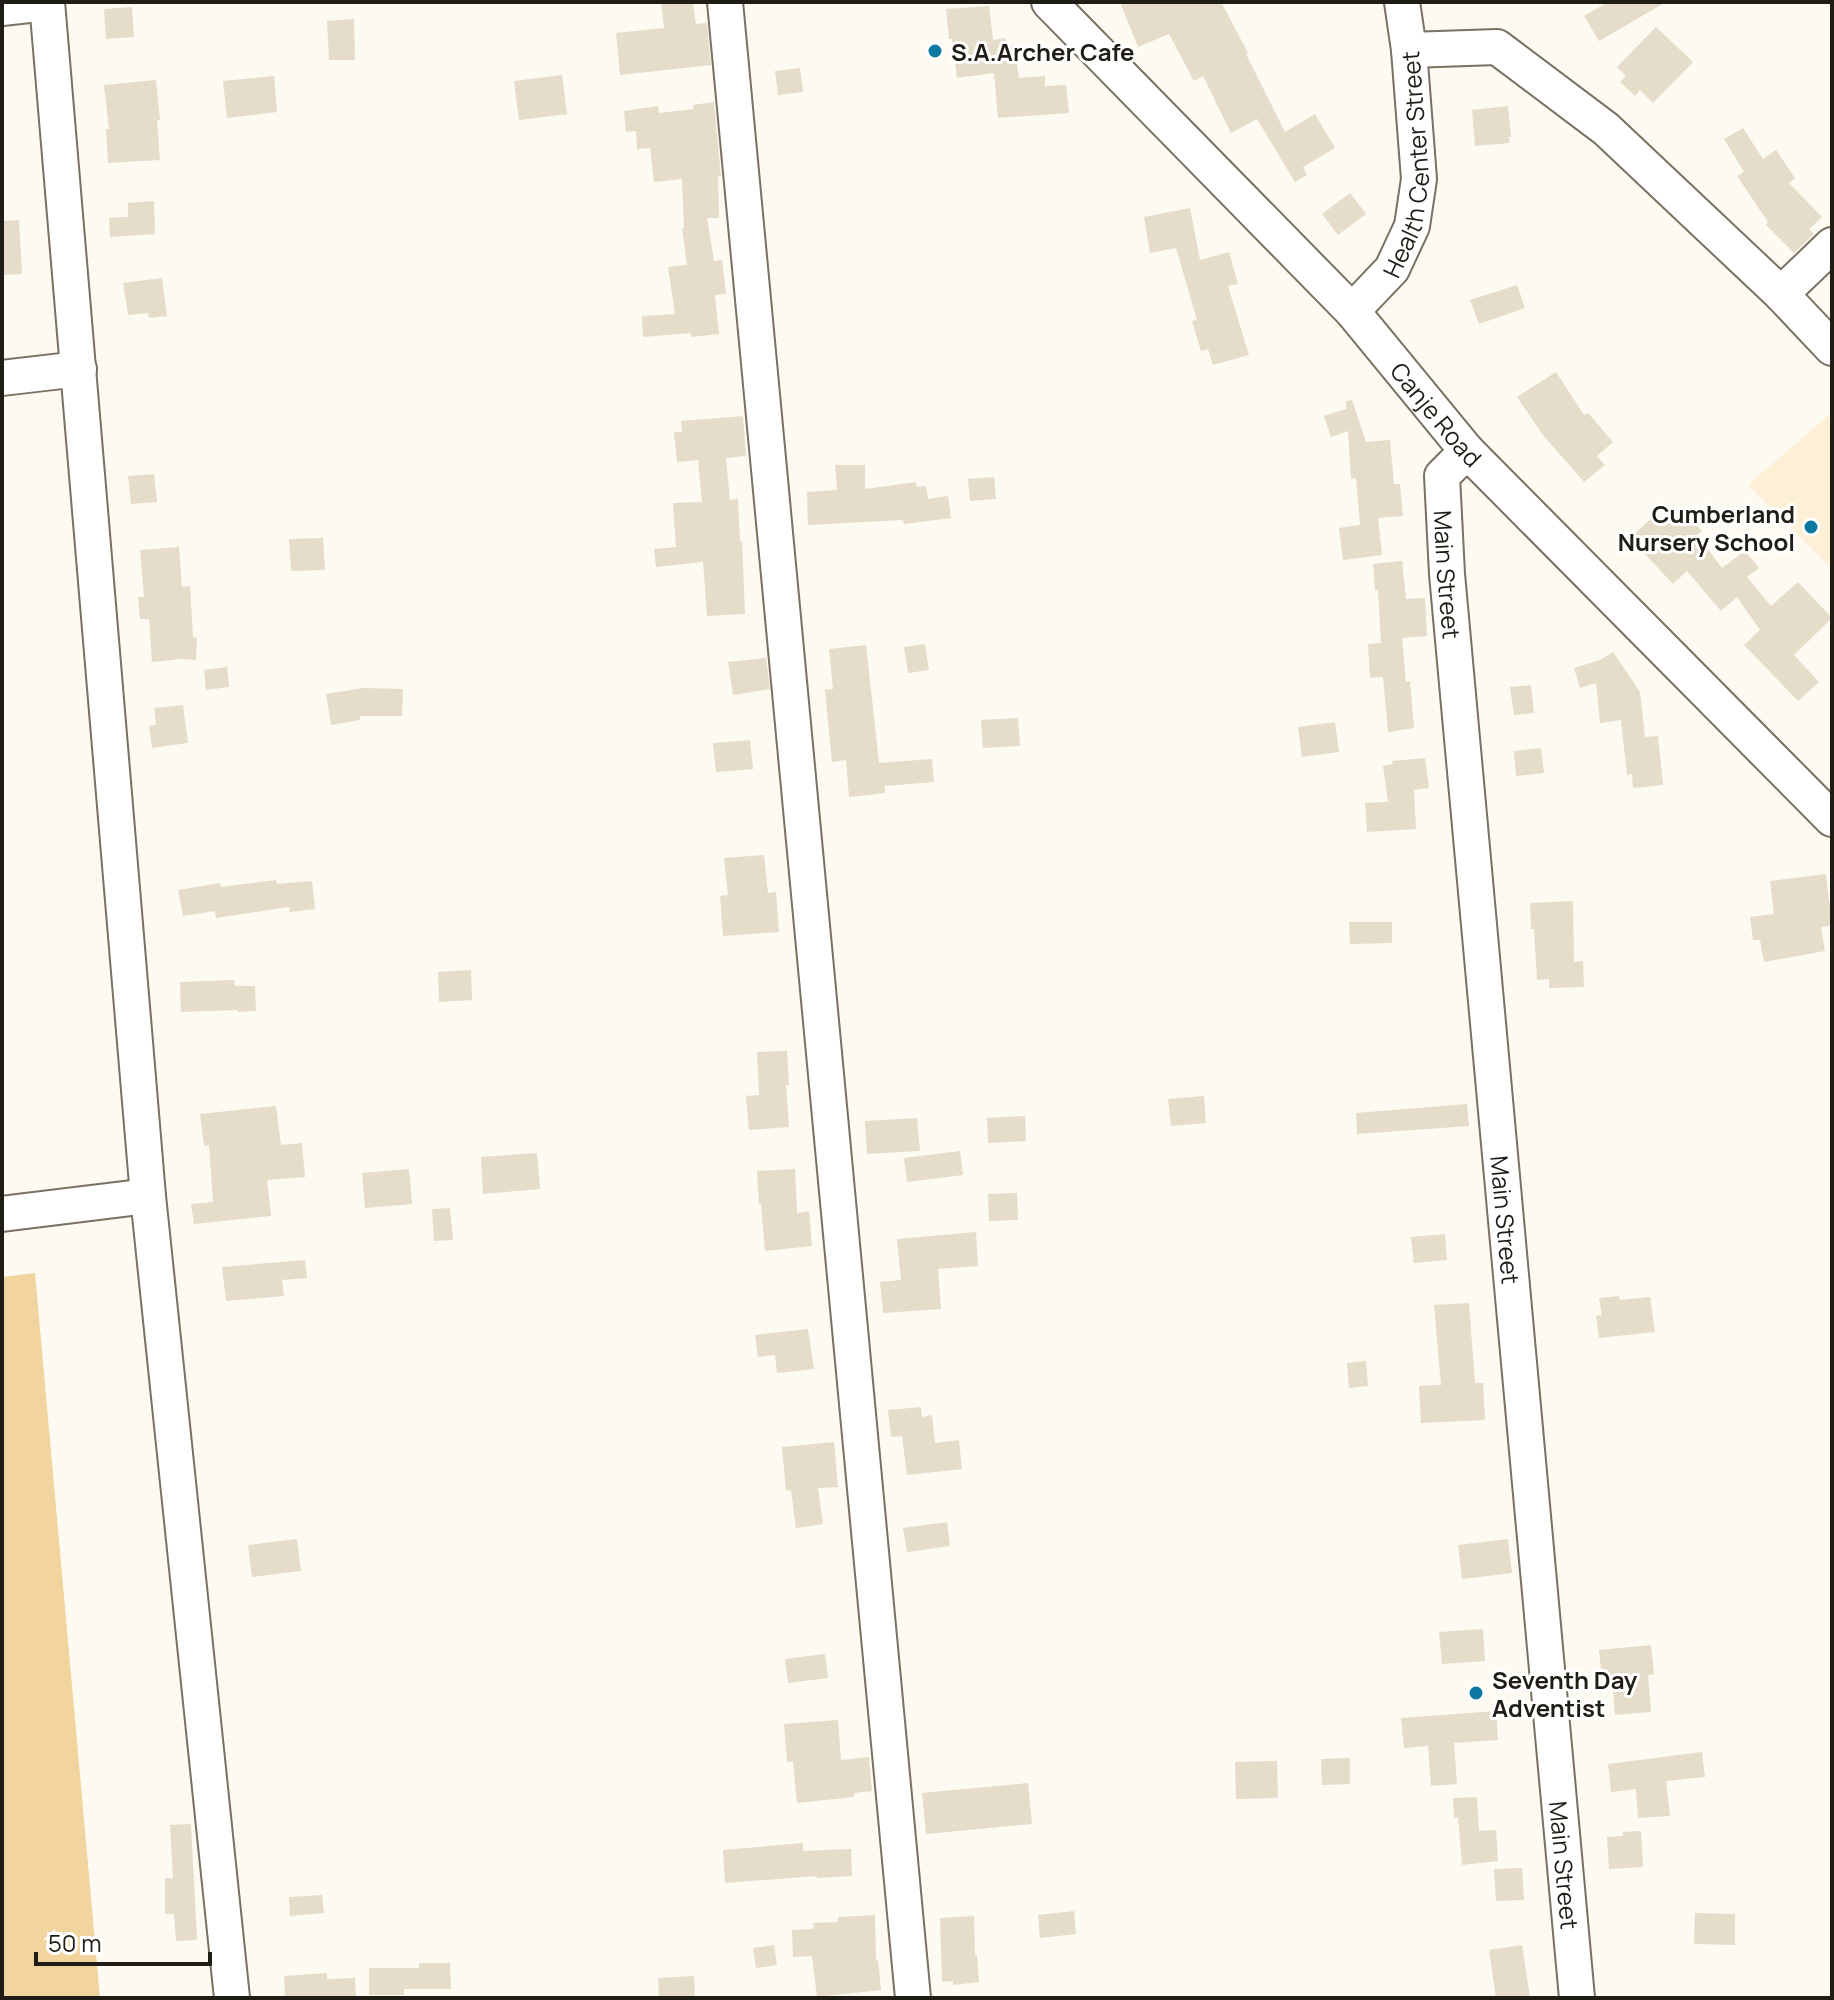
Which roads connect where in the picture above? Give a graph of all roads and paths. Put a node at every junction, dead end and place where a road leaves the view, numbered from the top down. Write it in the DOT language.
graph roads {
  1 [pos="47,2"];
  2 [pos="725,2"];
  3 [pos="1049,2"];
  4 [pos="1402,2"];
  5 [pos="2,8"];
  6 [pos="1409,50"];
  7 [pos="1832,245"];
  8 [pos="1781,294"];
  9 [pos="1352,311"];
  10 [pos="1832,348"];
  11 [pos="79,369"];
  12 [pos="2,378"];
  13 [pos="1467,451"];
  14 [pos="1832,819"];
  15 [pos="148,1196"];
  16 [pos="2,1214"];
  17 [pos="232,1998"];
  18 [pos="913,1998"];
  19 [pos="1577,1998"];
  1 -- 5 [label="street"];
  1 -- 11 [label="street"];
  2 -- 18 [label="street"];
  3 -- 9 [label="street, Canje Road"];
  4 -- 6 [label="street, Health Center Street"];
  6 -- 8 [label="street"];
  6 -- 9 [label="street, Health Center Street"];
  7 -- 8 [label="street"];
  8 -- 10 [label="street"];
  9 -- 13 [label="street, Canje Road"];
  11 -- 12 [label="street"];
  11 -- 15 [label="street"];
  13 -- 14 [label="street, Canje Road"];
  13 -- 19 [label="street, Main Street"];
  15 -- 16 [label="street"];
  15 -- 17 [label="street"];
}
